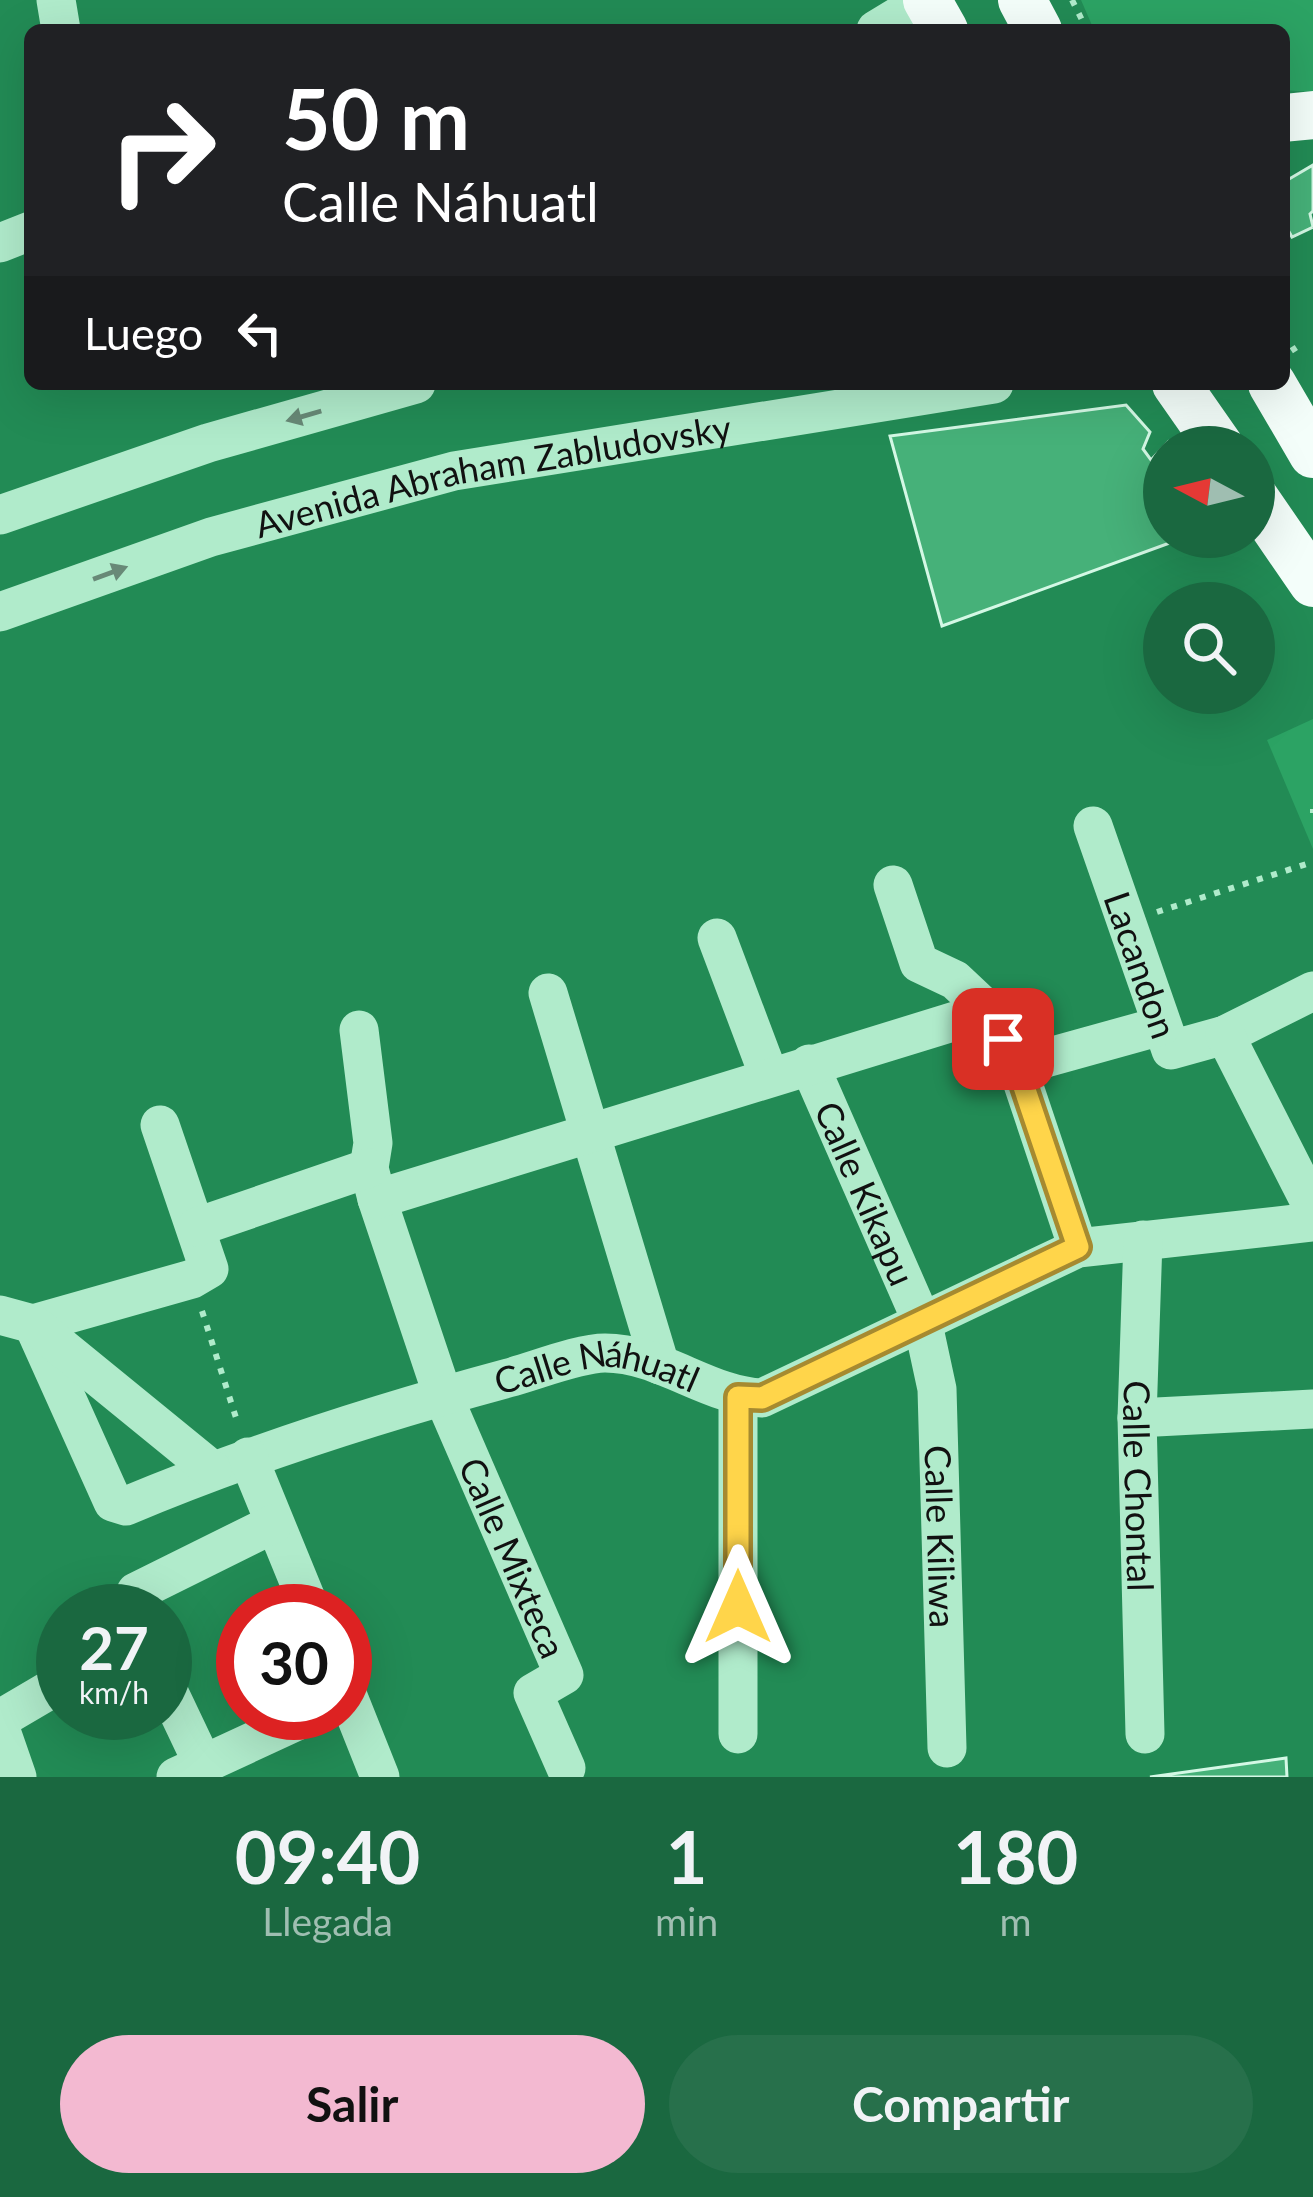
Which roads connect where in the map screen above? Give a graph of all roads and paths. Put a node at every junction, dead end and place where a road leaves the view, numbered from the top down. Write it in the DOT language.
graph roads {
  1 [pos="926,0"];
  2 [pos="886,24"];
  3 [pos="395,390"];
  4 [pos="918,390"];
  5 [pos="1180,390"];
  6 [pos="1276,390"];
  7 [pos="790,400"];
  8 [pos="1205,426"];
  9 [pos="1313,454"];
  10 [pos="0,515"];
  11 [pos="1275,528"];
  12 [pos="1313,583"];
  13 [pos="0,612"];
  14 [pos="1093,826"];
  15 [pos="1313,862"];
  16 [pos="893,885"];
  17 [pos="1125,922"];
  18 [pos="717,938"];
  19 [pos="1313,991"];
  20 [pos="548,993"];
  21 [pos="988,1011"];
  22 [pos="1161,1025"];
  23 [pos="359,1030"];
  24 [pos="1225,1035"];
  25 [pos="809,1064"];
  26 [pos="1017,1066"];
  27 [pos="769,1076"];
  28 [pos="160,1125"];
  29 [pos="589,1134"];
  30 [pos="373,1183"];
  31 [pos="1313,1208"];
  32 [pos="1313,1222"];
  33 [pos="197,1227"];
  34 [pos="1143,1240"];
  35 [pos="1078,1247"];
  36 [pos="200,1274"];
  37 [pos="16,1319"];
  38 [pos="923,1324"];
  39 [pos="660,1365"];
  40 [pos="443,1396"];
  41 [pos="738,1397"];
  42 [pos="1313,1408"];
  43 [pos="1137,1418"];
  44 [pos="230,1463"];
  45 [pos="273,1524"];
  46 [pos="152,1584"];
  47 [pos="299,1584"];
  48 [pos="36,1698"];
  49 [pos="0,1719"];
  50 [pos="0,1729"];
  51 [pos="738,1734"];
  52 [pos="1144,1734"];
  53 [pos="181,1740"];
  54 [pos="253,1740"];
  55 [pos="360,1740"];
  56 [pos="947,1748"];
  57 [pos="566,1768"];
  58 [pos="189,1770"];
  59 [pos="17,1777"];
  60 [pos="380,1777"];
  1 -- 2 [label="street"];
  3 -- 10 [label="street, one-way"];
  4 -- 7 [label="street, Avenida Abraham Zabludovsky"];
  5 -- 8 [label="main road"];
  6 -- 9 [label="main road"];
  13 -- 7 [label="street, Avenida Abraham Zabludovsky, one-way"];
  11 -- 12 [label="main road"];
  14 -- 17 [label="street, Lacandon"];
  15 -- 17 [label="path"];
  16 -- 21 [label="street"];
  17 -- 22 [label="street, Lacandon"];
  18 -- 27 [label="street"];
  19 -- 24 [label="street"];
  20 -- 29 [label="street"];
  21 -- 25 [label="street"];
  21 -- 26 [label="street"];
  22 -- 24 [label="street, Lacandon"];
  22 -- 26 [label="street"];
  23 -- 30 [label="street"];
  24 -- 31 [label="street"];
  25 -- 27 [label="street"];
  25 -- 38 [label="street, Calle Kikapu"];
  26 -- 35 [label="street"];
  27 -- 29 [label="street"];
  28 -- 33 [label="street"];
  29 -- 30 [label="street"];
  29 -- 39 [label="street"];
  30 -- 33 [label="street"];
  30 -- 40 [label="street"];
  32 -- 34 [label="street, Calle Náhuatl"];
  33 -- 36 [label="street"];
  34 -- 35 [label="street, Calle Náhuatl"];
  34 -- 43 [label="street, Calle Chontal"];
  35 -- 38 [label="street, Calle Náhuatl"];
  36 -- 37 [label="street"];
  36 -- 44 [label="path"];
  37 -- 44 [label="street"];
  37 -- 44 [label="street, Calle Náhuatl"];
  38 -- 41 [label="street, Calle Náhuatl"];
  38 -- 56 [label="street, Calle Kiliwa"];
  39 -- 40 [label="street, Calle Náhuatl"];
  39 -- 41 [label="street, Calle Náhuatl"];
  40 -- 44 [label="street, Calle Náhuatl"];
  40 -- 57 [label="street, Calle Mixteca"];
  41 -- 51 [label="street"];
  42 -- 43 [label="street"];
  43 -- 52 [label="street, Calle Chontal"];
  44 -- 45 [label="street"];
  45 -- 46 [label="street"];
  45 -- 47 [label="street"];
  48 -- 49 [label="street"];
  50 -- 59 [label="street"];
  53 -- 58 [label="street"];
  54 -- 58 [label="street"];
  55 -- 60 [label="street"];
}
